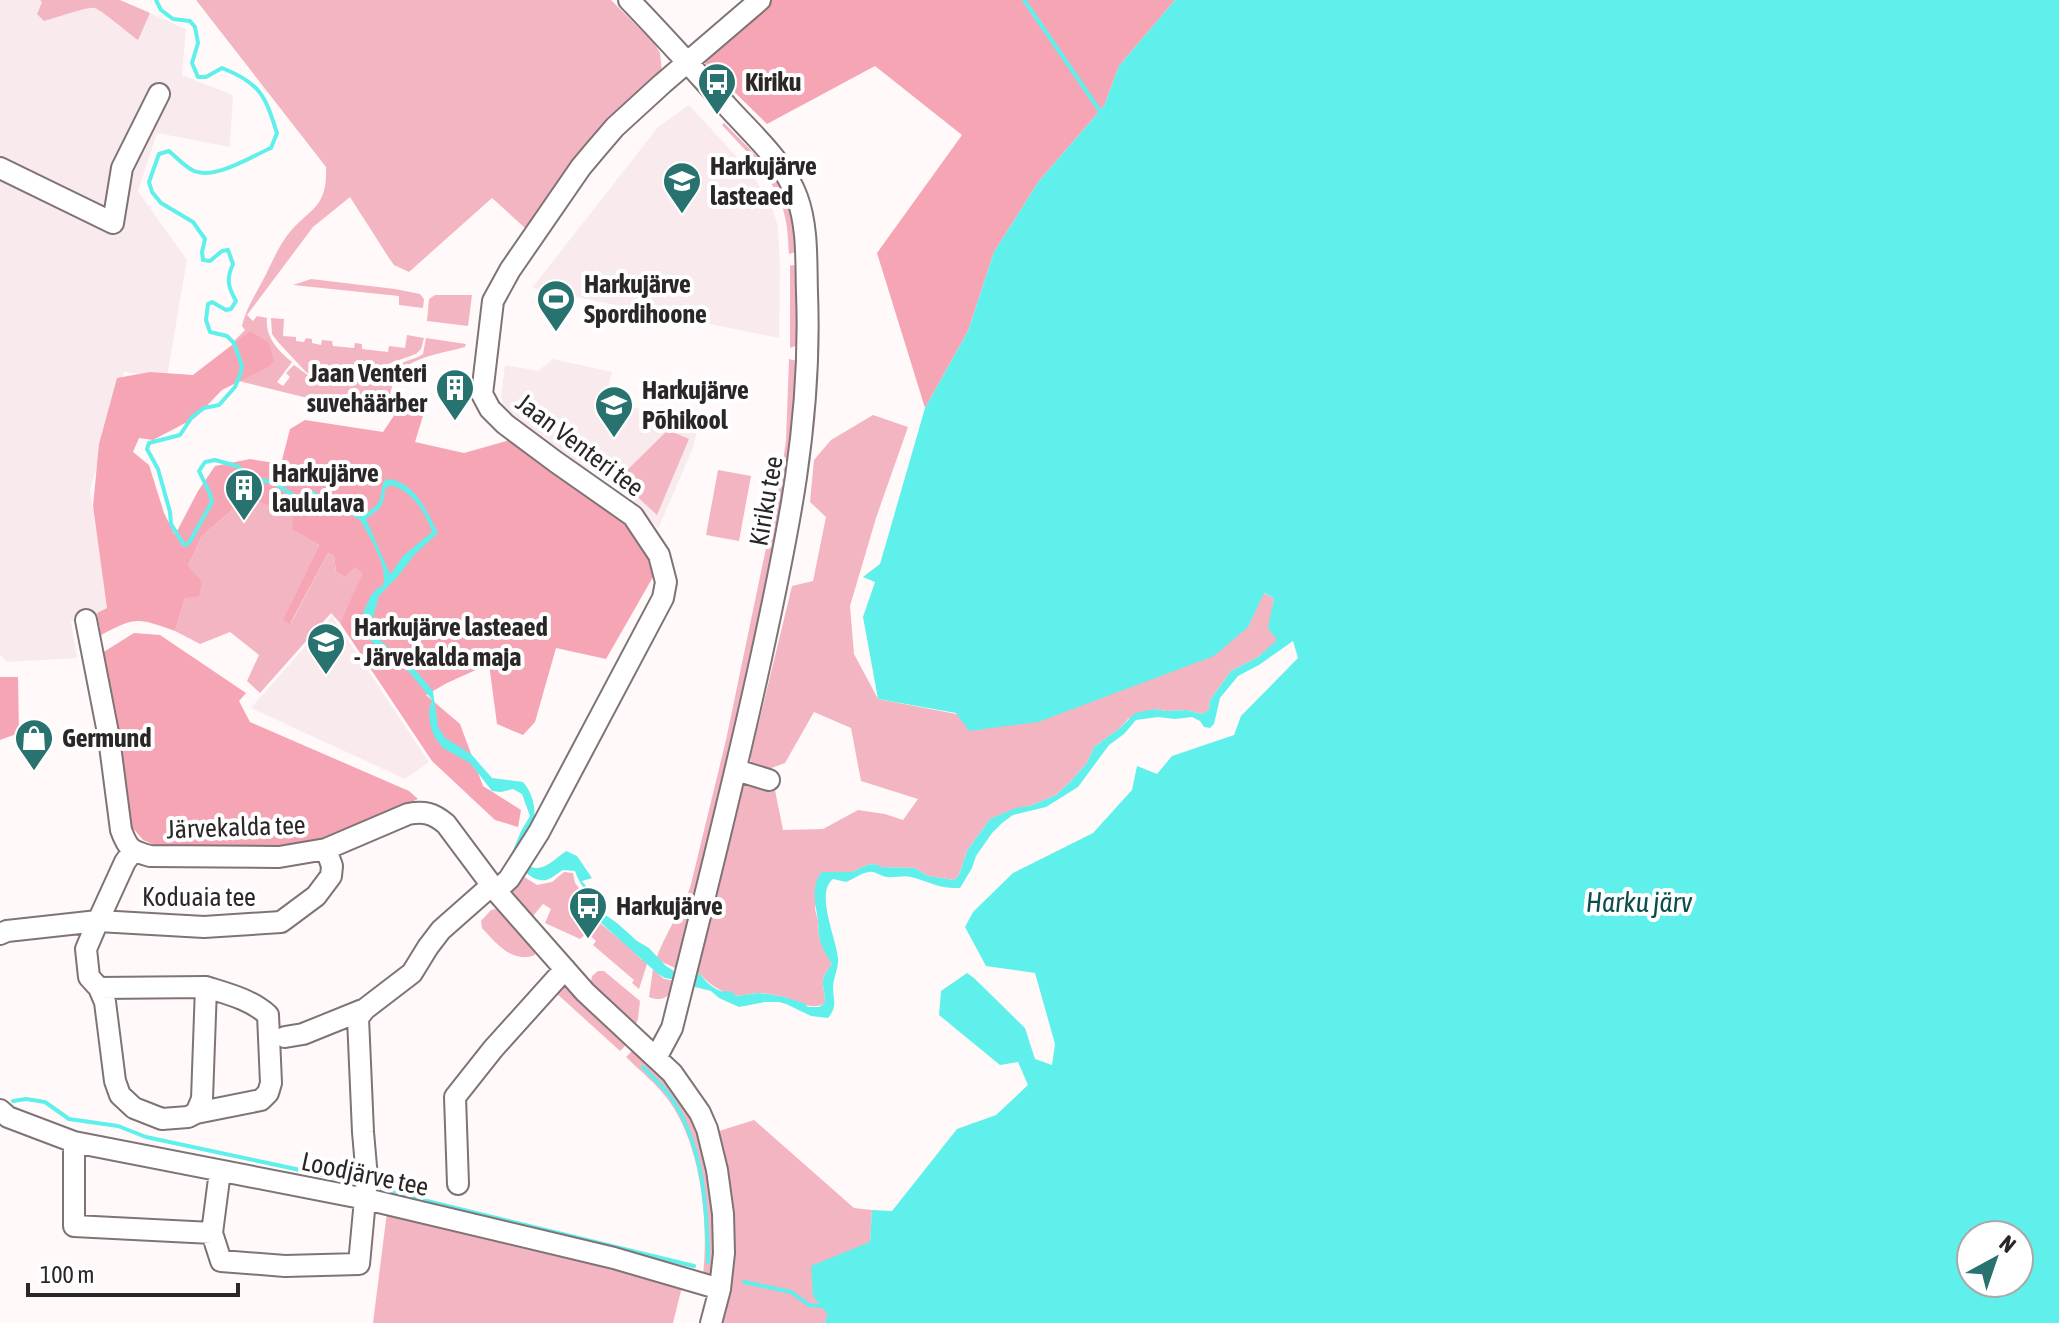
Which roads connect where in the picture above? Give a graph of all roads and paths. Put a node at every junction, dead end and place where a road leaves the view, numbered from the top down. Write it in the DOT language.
graph roads {
  1 [pos="629,0"];
  2 [pos="760,0"];
  3 [pos="687,62"];
  4 [pos="159,94"];
  5 [pos="0,168"];
  6 [pos="86,620"];
  7 [pos="736,770"];
  8 [pos="769,780"];
  9 [pos="326,849"];
  10 [pos="133,851"];
  11 [pos="494,888"];
  12 [pos="98,921"];
  13 [pos="0,934"];
  14 [pos="565,969"];
  15 [pos="206,987"];
  16 [pos="99,988"];
  17 [pos="365,1009"];
  18 [pos="285,1037"];
  19 [pos="656,1058"];
  20 [pos="0,1110"];
  21 [pos="196,1113"];
  22 [pos="74,1142"];
  23 [pos="220,1171"];
  24 [pos="458,1184"];
  25 [pos="366,1190"];
  26 [pos="212,1233"];
  27 [pos="720,1289"];
  28 [pos="711,1323"];
  1 -- 3 [label="street, Kiriku tee"];
  2 -- 3 [label="street, Jaan Venteri tee"];
  3 -- 7 [label="street, Kiriku tee"];
  3 -- 11 [label="street, Jaan Venteri tee"];
  4 -- 5 [label="street"];
  6 -- 10 [label="street, Järvekalda tee"];
  7 -- 8 [label="street"];
  7 -- 19 [label="street, Kiriku tee"];
  9 -- 10 [label="street, Järvekalda tee"];
  9 -- 11 [label="street, Järvekalda tee"];
  9 -- 12 [label="street, Koduaia tee"];
  10 -- 12 [label="street, Koduaia tee"];
  11 -- 14 [label="street, Järvekalda tee"];
  11 -- 17 [label="street, Jaan Venteri tee"];
  12 -- 13 [label="street"];
  12 -- 16 [label="street"];
  14 -- 19 [label="street, Järvekalda tee"];
  14 -- 24 [label="street"];
  15 -- 16 [label="street"];
  15 -- 21 [label="street"];
  15 -- 21 [label="street"];
  16 -- 21 [label="street"];
  17 -- 18 [label="street, Jaan Venteri tee"];
  17 -- 25 [label="street"];
  19 -- 27 [label="street, Järvekalda tee"];
  20 -- 22 [label="street, Loodjärve tee"];
  22 -- 23 [label="street, Loodjärve tee"];
  22 -- 26 [label="street"];
  23 -- 25 [label="street, Loodjärve tee"];
  23 -- 26 [label="street"];
  25 -- 26 [label="street"];
  25 -- 27 [label="street, Loodjärve tee"];
  27 -- 28 [label="street, Järvekalda tee"];
}
